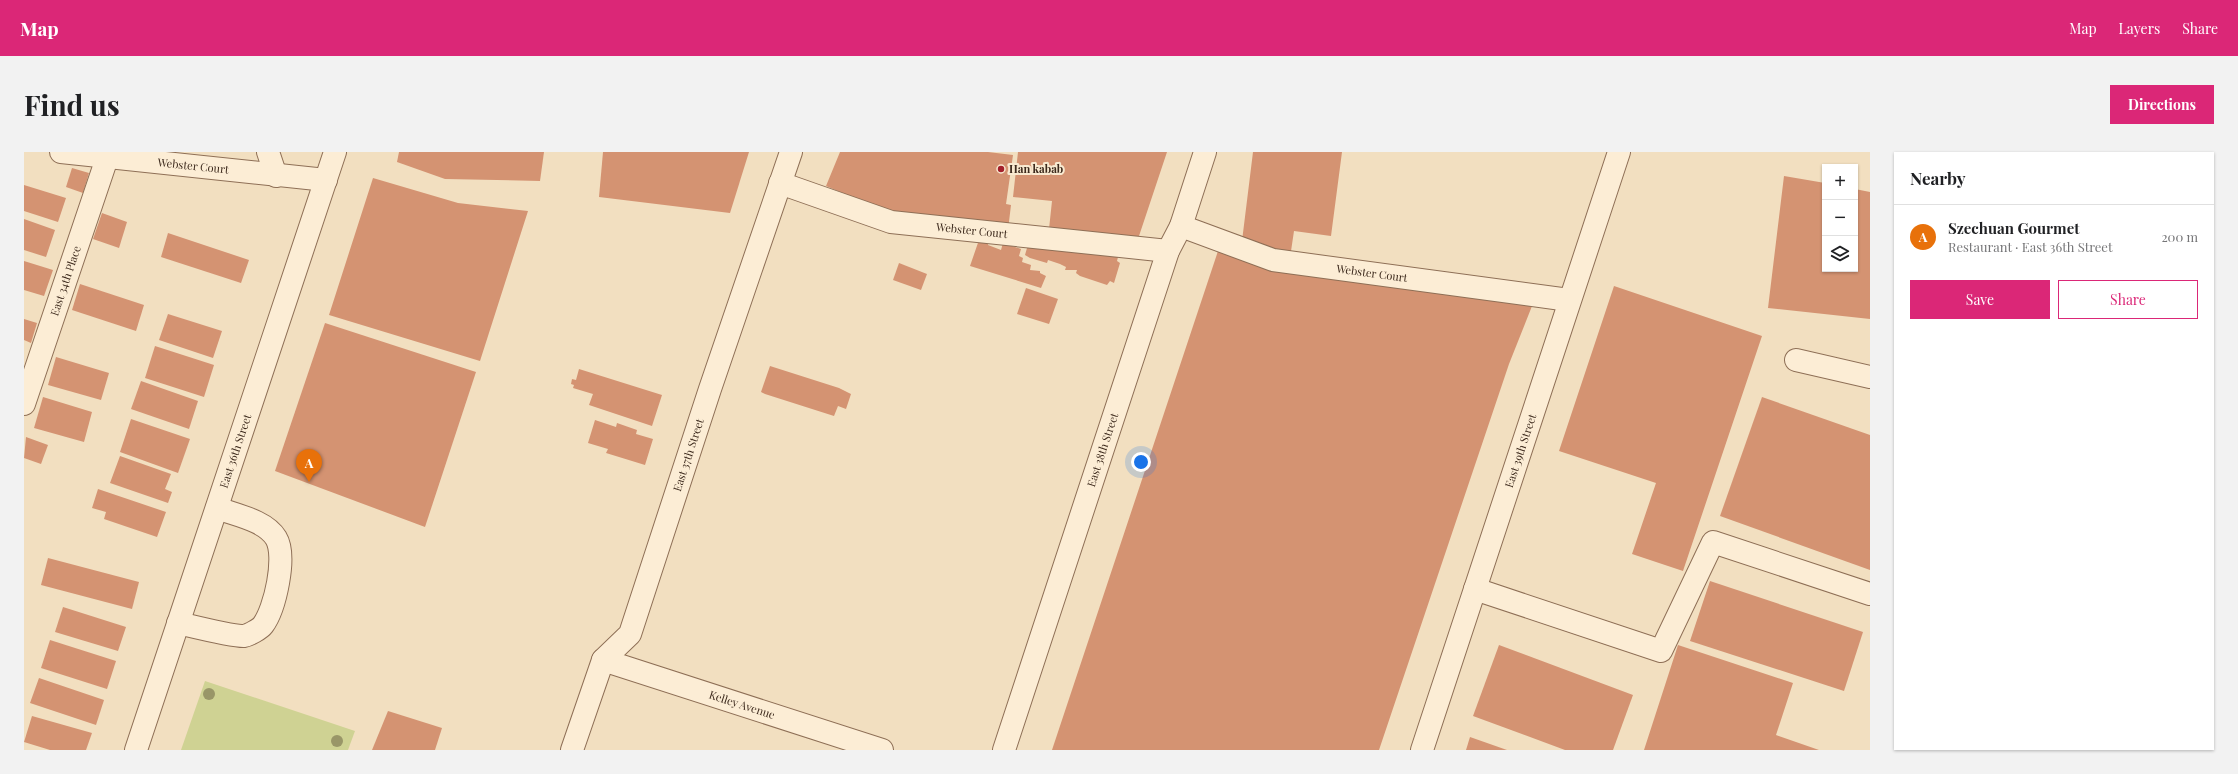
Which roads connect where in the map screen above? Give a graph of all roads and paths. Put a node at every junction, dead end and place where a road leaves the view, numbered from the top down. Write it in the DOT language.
graph roads {
  1 [pos="61,152"];
  2 [pos="268,152"];
  3 [pos="335,152"];
  4 [pos="792,152"];
  5 [pos="1205,152"];
  6 [pos="1619,152"];
  7 [pos="107,158"];
  8 [pos="276,176"];
  9 [pos="326,180"];
  10 [pos="780,183"];
  11 [pos="1181,226"];
  12 [pos="1168,251"];
  13 [pos="1569,300"];
  14 [pos="1796,360"];
  15 [pos="1870,377"];
  16 [pos="24,404"];
  17 [pos="217,508"];
  18 [pos="1476,589"];
  19 [pos="1870,594"];
  20 [pos="178,623"];
  21 [pos="603,660"];
  22 [pos="136,750"];
  23 [pos="572,750"];
  24 [pos="882,750"];
  25 [pos="1004,750"];
  26 [pos="1422,750"];
  1 -- 7 [label="street, Webster Court"];
  2 -- 8 [label="street"];
  3 -- 9 [label="street, East 36th Street"];
  4 -- 10 [label="street, East 37th Street"];
  5 -- 11 [label="street, East 38th Street"];
  6 -- 13 [label="street, East 39th Street"];
  7 -- 8 [label="street, Webster Court"];
  7 -- 16 [label="street, East 34th Place"];
  8 -- 9 [label="street, Webster Court"];
  9 -- 17 [label="street, East 36th Street"];
  10 -- 12 [label="street, Webster Court"];
  10 -- 21 [label="street, East 37th Street"];
  11 -- 12 [label="street, East 38th Street"];
  11 -- 13 [label="street, Webster Court"];
  12 -- 25 [label="street, East 38th Street"];
  13 -- 18 [label="street, East 39th Street"];
  14 -- 15 [label="street"];
  17 -- 20 [label="street, East 36th Street"];
  17 -- 20 [label="street"];
  18 -- 19 [label="street"];
  18 -- 26 [label="street, East 39th Street"];
  20 -- 22 [label="street, East 36th Street"];
  21 -- 23 [label="street, East 37th Street"];
  21 -- 24 [label="street, Kelley Avenue"];
}
